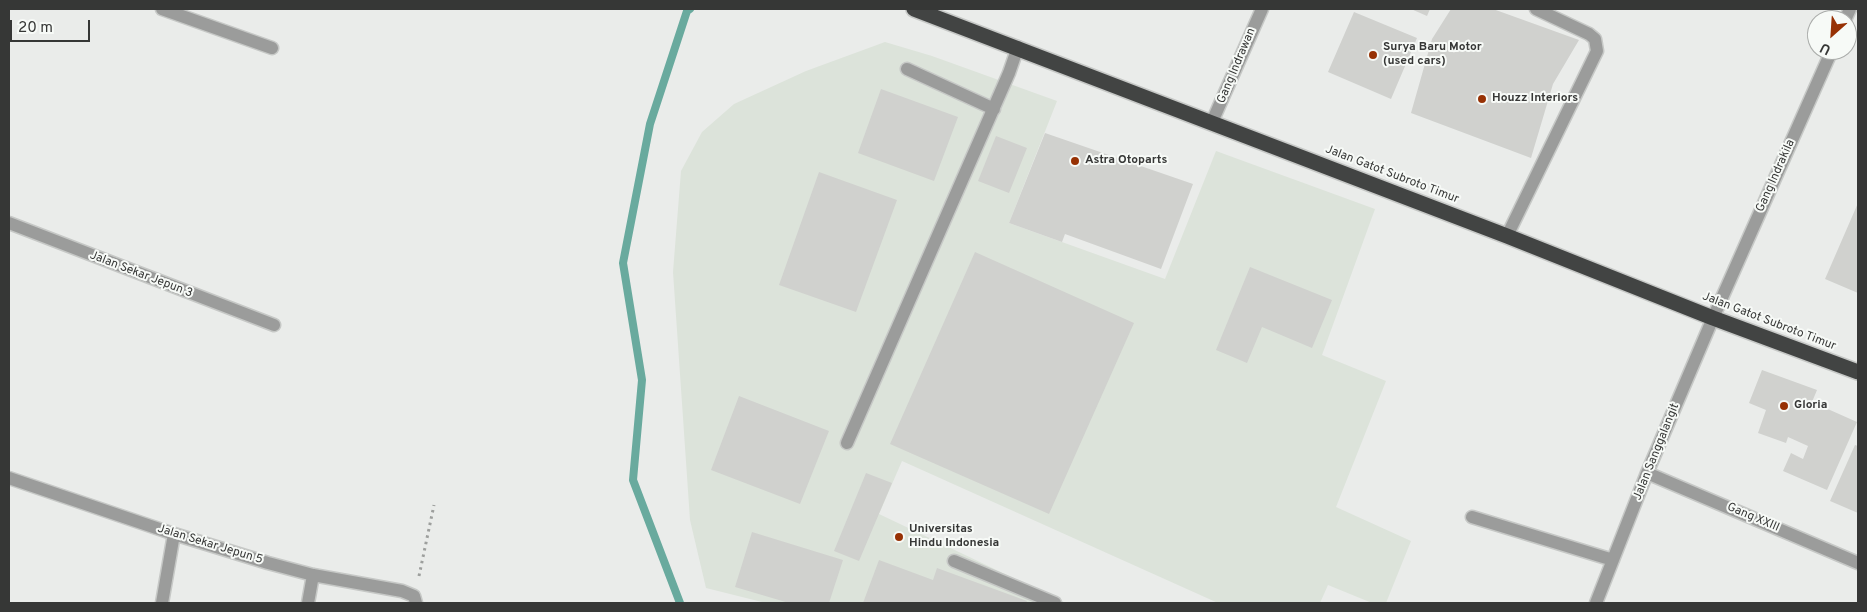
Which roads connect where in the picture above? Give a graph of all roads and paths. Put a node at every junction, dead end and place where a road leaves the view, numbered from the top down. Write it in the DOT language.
graph roads {
  1 [pos="162,9"];
  2 [pos="914,9"];
  3 [pos="1262,9"];
  4 [pos="1536,9"];
  5 [pos="1018,47"];
  6 [pos="272,48"];
  7 [pos="1828,60"];
  8 [pos="907,69"];
  9 [pos="994,109"];
  10 [pos="1212,122"];
  11 [pos="9,223"];
  12 [pos="1507,236"];
  13 [pos="1720,302"];
  14 [pos="1713,318"];
  15 [pos="274,325"];
  16 [pos="1858,372"];
  17 [pos="847,443"];
  18 [pos="1647,473"];
  19 [pos="9,478"];
  20 [pos="434,505"];
  21 [pos="1472,516"];
  22 [pos="174,534"];
  23 [pos="1613,560"];
  24 [pos="954,561"];
  25 [pos="1858,563"];
  26 [pos="313,575"];
  27 [pos="415,600"];
  28 [pos="162,603"];
  29 [pos="308,603"];
  30 [pos="1055,603"];
  31 [pos="1596,603"];
  1 -- 6 [label="street"];
  2 -- 5 [label="highway, Jalan Gatot Subroto Timur"];
  3 -- 10 [label="street, Gang Indrawan"];
  4 -- 12 [label="street"];
  5 -- 9 [label="street"];
  5 -- 10 [label="highway, Jalan Gatot Subroto Timur"];
  7 -- 13 [label="street, Gang Indrakila"];
  8 -- 9 [label="street"];
  9 -- 17 [label="street"];
  10 -- 12 [label="highway, Jalan Gatot Subroto Timur"];
  11 -- 15 [label="street, Jalan Sekar Jepun 3"];
  12 -- 14 [label="highway, Jalan Gatot Subroto Timur"];
  13 -- 14 [label="street, Jalan Sanggalangit"];
  14 -- 16 [label="highway, Jalan Gatot Subroto Timur"];
  14 -- 18 [label="street, Jalan Sanggalangit"];
  18 -- 23 [label="street, Jalan Sanggalangit"];
  18 -- 25 [label="street, Gang XXIII"];
  19 -- 22 [label="street, Jalan Sekar Jepun 5"];
  20 -- 27 [label="path"];
  21 -- 23 [label="street"];
  22 -- 26 [label="street, Jalan Sekar Jepun 5"];
  22 -- 28 [label="street"];
  23 -- 31 [label="street, Jalan Sanggalangit"];
  24 -- 30 [label="street"];
  26 -- 27 [label="street, Jalan Sekar Jepun 5"];
  26 -- 29 [label="street"];
}
